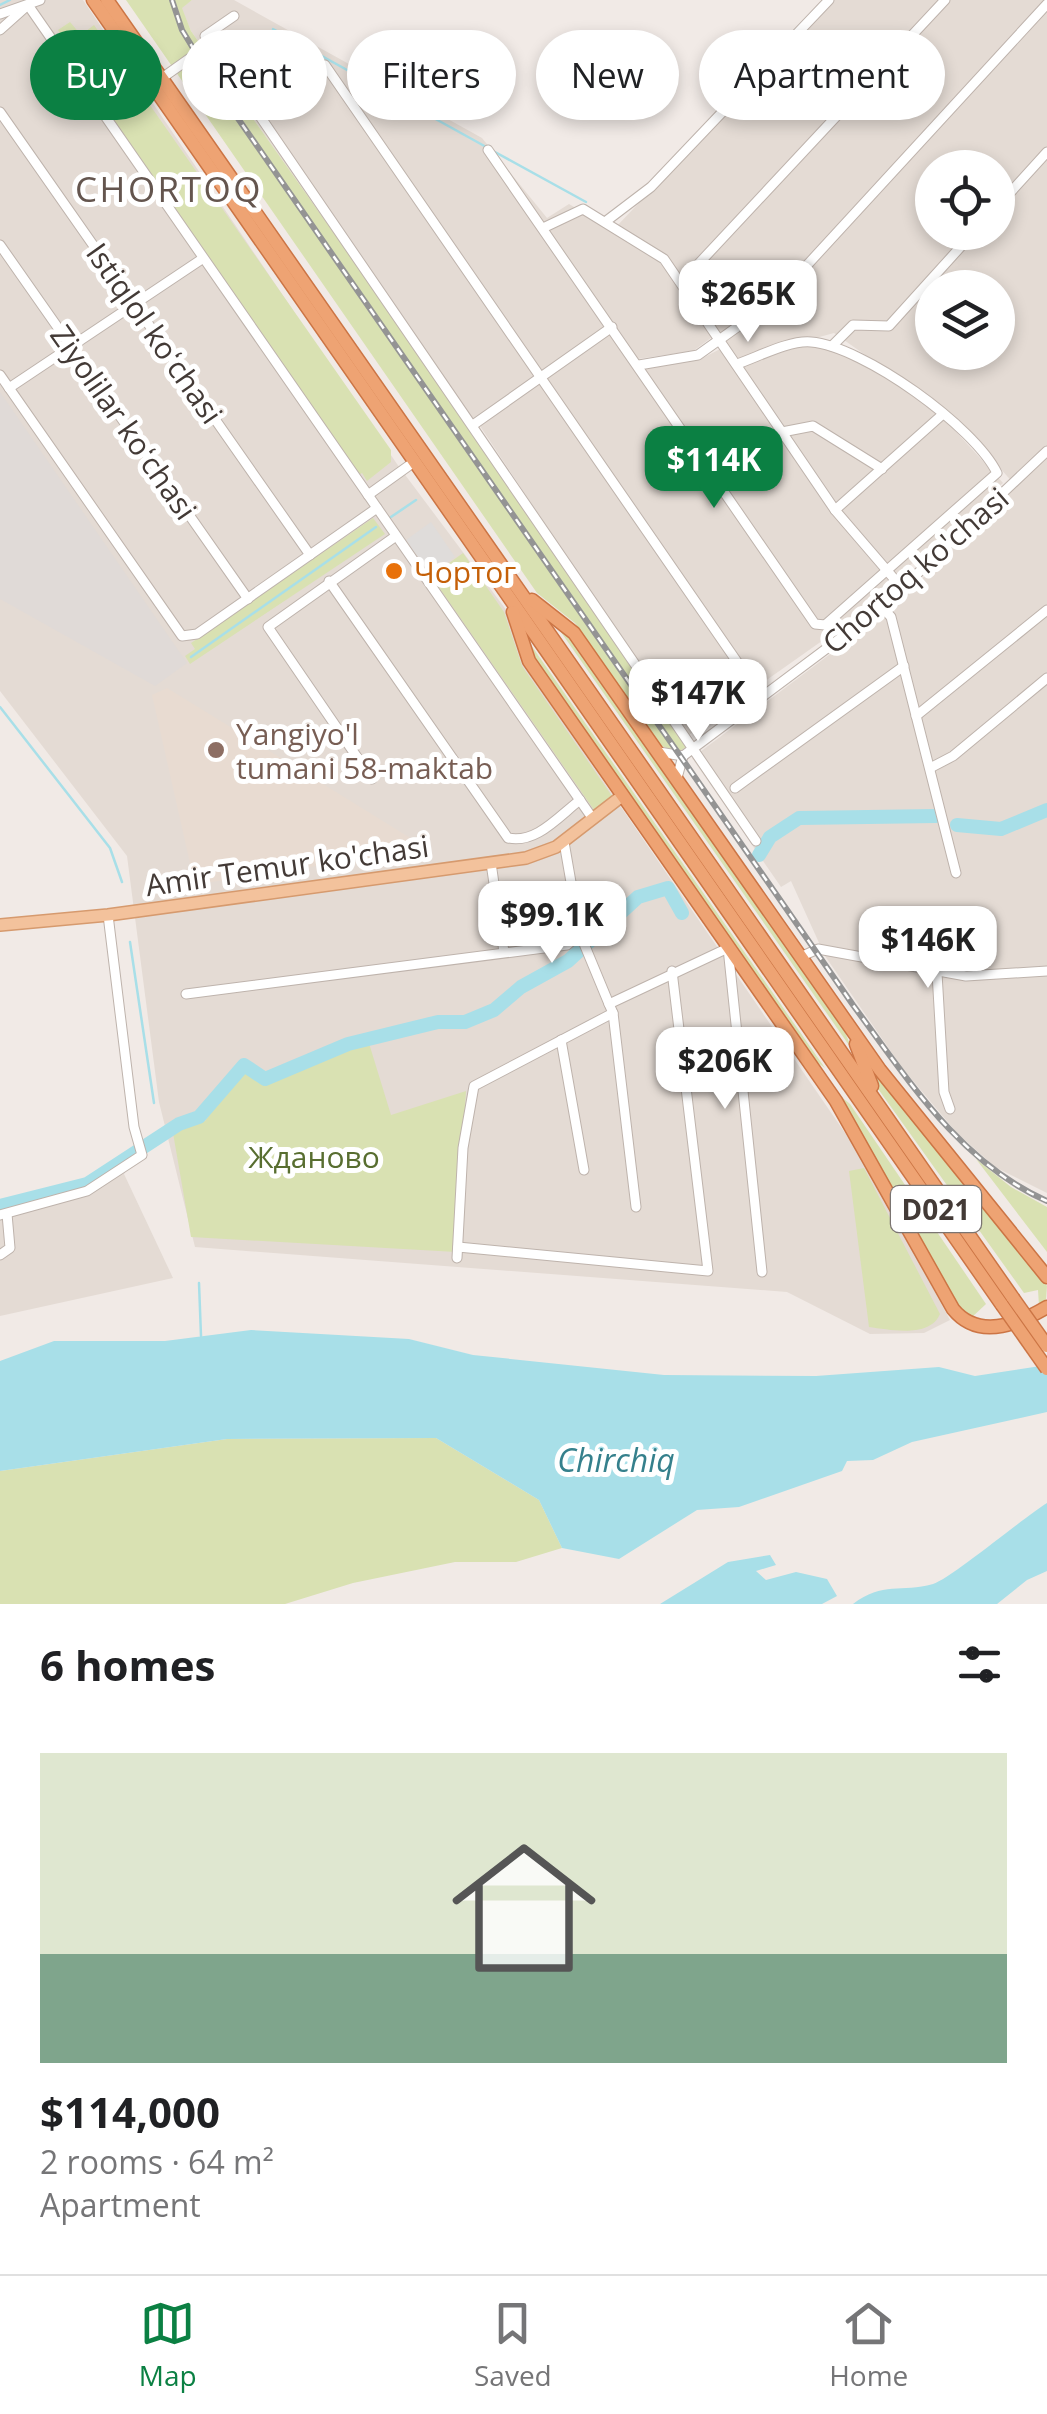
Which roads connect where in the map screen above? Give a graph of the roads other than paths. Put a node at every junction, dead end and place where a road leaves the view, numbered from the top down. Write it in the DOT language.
graph roads {
  1 [pos="40,0"];
  2 [pos="93,0"];
  3 [pos="107,0"];
  4 [pos="829,0"];
  5 [pos="945,0"];
  6 [pos="28,5"];
  7 [pos="1045,9"];
  8 [pos="0,14"];
  9 [pos="234,16"];
  10 [pos="0,30"];
  11 [pos="128,30"];
  12 [pos="214,30"];
  13 [pos="182,64"];
  14 [pos="327,68"];
  15 [pos="162,78"];
  16 [pos="0,112"];
  17 [pos="263,120"];
  18 [pos="488,150"];
  19 [pos="1047,152"];
  20 [pos="1015,187"];
  21 [pos="606,222"];
  22 [pos="543,228"];
  23 [pos="0,245"];
  24 [pos="958,250"];
  25 [pos="202,259"];
  26 [pos="689,274"];
  27 [pos="135,304"];
  28 [pos="612,327"];
  29 [pos="721,340"];
  30 [pos="832,346"];
  31 [pos="72,347"];
  32 [pos="737,364"];
  33 [pos="639,366"];
  34 [pos="0,375"];
  35 [pos="544,377"];
  36 [pos="10,388"];
  37 [pos="943,414"];
  38 [pos="474,425"];
  39 [pos="782,432"];
  40 [pos="1047,450"];
  41 [pos="420,458"];
  42 [pos="882,469"];
  43 [pos="368,495"];
  44 [pos="377,508"];
  45 [pos="834,510"];
  46 [pos="396,536"];
  47 [pos="310,555"];
  48 [pos="889,573"];
  49 [pos="330,581"];
  50 [pos="902,588"];
  51 [pos="514,593"];
  52 [pos="248,599"];
  53 [pos="882,606"];
  54 [pos="1047,610"];
  55 [pos="904,666"];
  56 [pos="1047,678"];
  57 [pos="762,698"];
  58 [pos="916,716"];
  59 [pos="654,748"];
  60 [pos="693,749"];
  61 [pos="683,756"];
  62 [pos="932,768"];
  63 [pos="372,780"];
  64 [pos="680,786"];
  65 [pos="735,788"];
  66 [pos="622,796"];
  67 [pos="580,800"];
  68 [pos="594,819"];
  69 [pos="756,841"];
  70 [pos="564,842"];
  71 [pos="491,863"];
  72 [pos="956,873"];
  73 [pos="108,915"];
  74 [pos="0,925"];
  75 [pos="581,936"];
  76 [pos="728,948"];
  77 [pos="504,952"];
  78 [pos="800,958"];
  79 [pos="672,970"];
  80 [pos="1047,971"];
  81 [pos="936,973"];
  82 [pos="186,994"];
  83 [pos="611,1008"];
  84 [pos="850,1028"];
  85 [pos="561,1040"];
  86 [pos="805,1058"];
  87 [pos="874,1109"];
  88 [pos="950,1109"];
  89 [pos="584,1170"];
  90 [pos="636,1207"];
  91 [pos="3,1214"];
  92 [pos="0,1255"];
  93 [pos="762,1272"];
  94 [pos="1047,1277"];
  95 [pos="1008,1301"];
  96 [pos="1047,1307"];
  97 [pos="1047,1346"];
  98 [pos="1047,1368"];
  1 -- 6 [label="street"];
  2 -- 41 [label="highway, D021"];
  3 -- 11 [label="highway, D021"];
  4 -- 21 [label="street"];
  5 -- 26 [label="street"];
  6 -- 8 [label="street"];
  6 -- 10 [label="street"];
  6 -- 25 [label="street"];
  7 -- 29 [label="street"];
  9 -- 12 [label="street"];
  13 -- 15 [label="street"];
  14 -- 35 [label="street"];
  15 -- 41 [label="highway, D021"];
  16 -- 27 [label="street, Istiqlol koʻchasi"];
  17 -- 38 [label="street"];
  18 -- 22 [label="street"];
  19 -- 20 [label="street"];
  21 -- 22 [label="street"];
  21 -- 29 [label="street"];
  22 -- 28 [label="street"];
  23 -- 31 [label="street, Ziyolilar koʻchasi"];
  24 -- 30 [label="street"];
  25 -- 27 [label="street"];
  25 -- 43 [label="street"];
  27 -- 31 [label="street"];
  27 -- 47 [label="street, Istiqlol koʻchasi"];
  28 -- 33 [label="street"];
  28 -- 35 [label="street"];
  29 -- 32 [label="street"];
  29 -- 33 [label="street"];
  30 -- 32 [label="street"];
  30 -- 37 [label="street"];
  31 -- 36 [label="street"];
  31 -- 52 [label="street, Ziyolilar koʻchasi"];
  32 -- 39 [label="street"];
  33 -- 48 [label="street"];
  34 -- 36 [label="street"];
  35 -- 38 [label="street"];
  35 -- 57 [label="street"];
  36 -- 52 [label="street"];
  37 -- 42 [label="street"];
  37 -- 48 [label="street"];
  38 -- 60 [label="street"];
  39 -- 42 [label="street"];
  39 -- 45 [label="street"];
  40 -- 50 [label="street, Chortoq ko'chasi"];
  41 -- 43 [label="street"];
  41 -- 51 [label="highway, D021"];
  42 -- 45 [label="street"];
  43 -- 44 [label="street"];
  44 -- 46 [label="street"];
  44 -- 47 [label="street"];
  45 -- 48 [label="street"];
  46 -- 49 [label="street"];
  46 -- 67 [label="street"];
  47 -- 52 [label="street"];
  48 -- 50 [label="street"];
  49 -- 63 [label="street"];
  49 -- 67 [label="street"];
  50 -- 53 [label="street, Chortoq ko'chasi"];
  51 -- 59 [label="highway"];
  51 -- 66 [label="highway"];
  51 -- 87 [label="highway, D021"];
  53 -- 55 [label="street"];
  53 -- 57 [label="street, Chortoq ko'chasi"];
  54 -- 58 [label="street"];
  55 -- 58 [label="street"];
  55 -- 65 [label="street"];
  56 -- 62 [label="street"];
  57 -- 60 [label="street, Chortoq ko'chasi"];
  58 -- 62 [label="street"];
  59 -- 61 [label="street"];
  59 -- 64 [label="highway"];
  60 -- 61 [label="street, Chortoq ko'chasi"];
  60 -- 69 [label="street"];
  61 -- 64 [label="street"];
  62 -- 72 [label="street"];
  64 -- 78 [label="highway"];
  66 -- 68 [label="main road, Amir Temur ko'chasi"];
  66 -- 76 [label="highway"];
  67 -- 68 [label="street"];
  68 -- 70 [label="main road, Amir Temur ko'chasi"];
  70 -- 71 [label="main road, Amir Temur ko'chasi"];
  70 -- 75 [label="street"];
  71 -- 73 [label="main road, Amir Temur ko'chasi"];
  71 -- 77 [label="street"];
  73 -- 74 [label="main road, Amir Temur ko'chasi"];
  73 -- 91 [label="street"];
  75 -- 77 [label="street"];
  75 -- 83 [label="street"];
  76 -- 79 [label="street"];
  76 -- 86 [label="highway"];
  76 -- 93 [label="street"];
  77 -- 82 [label="street"];
  78 -- 81 [label="street"];
  78 -- 84 [label="highway"];
  79 -- 83 [label="street"];
  79 -- 85 [label="street"];
  80 -- 81 [label="street"];
  81 -- 88 [label="street"];
  83 -- 85 [label="street"];
  83 -- 90 [label="street"];
  84 -- 87 [label="highway"];
  84 -- 94 [label="highway"];
  85 -- 89 [label="street"];
  86 -- 87 [label="highway"];
  86 -- 96 [label="highway"];
  87 -- 95 [label="highway, D021"];
  91 -- 92 [label="street"];
  95 -- 97 [label="highway, D021, bridge"];
  95 -- 98 [label="highway, D021, bridge"];
}
